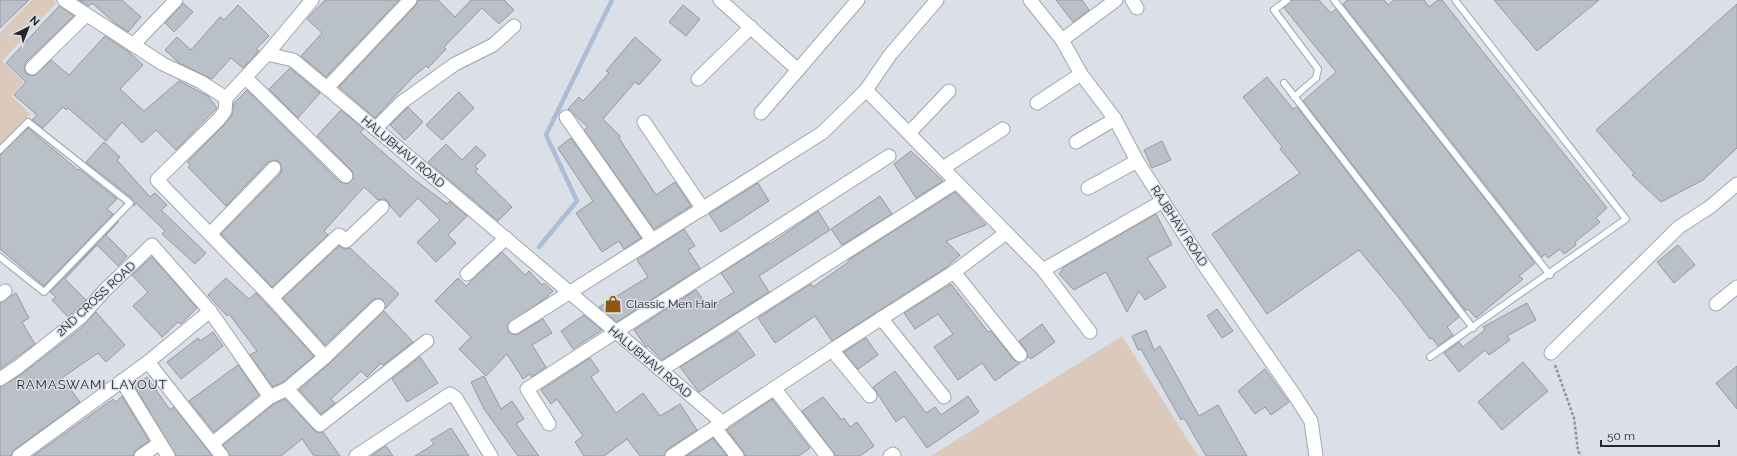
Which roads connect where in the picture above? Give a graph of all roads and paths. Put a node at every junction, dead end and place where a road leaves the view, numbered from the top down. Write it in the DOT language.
graph roads {
  1 [pos="64,0"];
  2 [pos="176,0"];
  3 [pos="312,0"];
  4 [pos="410,0"];
  5 [pos="720,0"];
  6 [pos="858,0"];
  7 [pos="937,0"];
  8 [pos="1030,0"];
  9 [pos="1116,0"];
  10 [pos="1287,0"];
  11 [pos="1334,0"];
  12 [pos="1455,0"];
  13 [pos="86,15"];
  14 [pos="514,26"];
  15 [pos="751,27"];
  16 [pos="1062,40"];
  17 [pos="133,44"];
  18 [pos="267,54"];
  19 [pos="32,68"];
  20 [pos="798,70"];
  21 [pos="1081,74"];
  22 [pos="246,78"];
  23 [pos="698,79"];
  24 [pos="1284,83"];
  25 [pos="327,88"];
  26 [pos="866,90"];
  27 [pos="949,91"];
  28 [pos="1294,97"];
  29 [pos="226,98"];
  30 [pos="1037,103"];
  31 [pos="761,113"];
  32 [pos="566,117"];
  33 [pos="1115,119"];
  34 [pos="644,122"];
  35 [pos="374,129"];
  36 [pos="1003,129"];
  37 [pos="910,132"];
  38 [pos="1076,142"];
  39 [pos="0,150"];
  40 [pos="889,156"];
  41 [pos="1137,161"];
  42 [pos="274,168"];
  43 [pos="943,168"];
  44 [pos="346,176"];
  45 [pos="956,182"];
  46 [pos="1737,184"];
  47 [pos="1088,188"];
  48 [pos="1163,201"];
  49 [pos="382,207"];
  50 [pos="703,209"];
  51 [pos="1006,233"];
  52 [pos="210,234"];
  53 [pos="506,238"];
  54 [pos="652,240"];
  55 [pos="0,257"];
  56 [pos="1043,270"];
  57 [pos="954,272"];
  58 [pos="467,274"];
  59 [pos="1550,275"];
  60 [pos="1737,287"];
  61 [pos="570,292"];
  62 [pos="272,298"];
  63 [pos="1716,304"];
  64 [pos="378,306"];
  65 [pos="210,311"];
  66 [pos="881,318"];
  67 [pos="515,326"];
  68 [pos="1473,328"];
  69 [pos="1090,332"];
  70 [pos="615,333"];
  71 [pos="426,341"];
  72 [pos="832,350"];
  73 [pos="1551,353"];
  74 [pos="1020,355"];
  75 [pos="325,357"];
  76 [pos="1430,357"];
  77 [pos="148,362"];
  78 [pos="661,370"];
  79 [pos="0,379"];
  80 [pos="122,381"];
  81 [pos="774,388"];
  82 [pos="287,389"];
  83 [pos="870,396"];
  84 [pos="270,397"];
  85 [pos="944,397"];
  86 [pos="549,424"];
  87 [pos="719,425"];
  88 [pos="160,442"];
  89 [pos="212,442"];
  90 [pos="486,454"];
  91 [pos="19,456"];
  92 [pos="141,456"];
  93 [pos="168,456"];
  94 [pos="222,456"];
  95 [pos="356,456"];
  96 [pos="672,456"];
  97 [pos="737,456"];
  98 [pos="827,456"];
  99 [pos="890,456"];
  100 [pos="894,456"];
  101 [pos="1316,456"];
  102 [pos="1581,456"];
  1 -- 13 [label="street"];
  2 -- 17 [label="street"];
  3 -- 18 [label="street"];
  4 -- 25 [label="street"];
  5 -- 15 [label="street"];
  6 -- 20 [label="street"];
  7 -- 26 [label="street"];
  8 -- 16 [label="street, RAJBHAVI ROAD"];
  9 -- 16 [label="street"];
  10 -- 28 [label="lane"];
  11 -- 59 [label="lane"];
  12 -- 59 [label="lane"];
  13 -- 17 [label="street"];
  13 -- 19 [label="street"];
  14 -- 35 [label="street"];
  15 -- 20 [label="street"];
  15 -- 23 [label="street"];
  16 -- 21 [label="street, RAJBHAVI ROAD"];
  17 -- 29 [label="street"];
  18 -- 22 [label="street"];
  18 -- 25 [label="street, HALUBHAVI ROAD"];
  20 -- 31 [label="street"];
  21 -- 30 [label="street"];
  21 -- 33 [label="street, RAJBHAVI ROAD"];
  22 -- 29 [label="street"];
  22 -- 44 [label="street"];
  24 -- 28 [label="lane"];
  25 -- 35 [label="street, HALUBHAVI ROAD"];
  26 -- 37 [label="street"];
  26 -- 50 [label="street"];
  27 -- 37 [label="street"];
  28 -- 68 [label="lane"];
  29 -- 52 [label="street"];
  32 -- 54 [label="street"];
  33 -- 38 [label="street"];
  33 -- 41 [label="street, RAJBHAVI ROAD"];
  34 -- 50 [label="street"];
  35 -- 53 [label="street, HALUBHAVI ROAD"];
  36 -- 43 [label="street"];
  37 -- 43 [label="street"];
  39 -- 55 [label="lane"];
  40 -- 70 [label="street"];
  41 -- 47 [label="street"];
  41 -- 48 [label="street, RAJBHAVI ROAD"];
  42 -- 52 [label="street"];
  43 -- 45 [label="street"];
  45 -- 51 [label="street"];
  45 -- 78 [label="street"];
  46 -- 73 [label="street"];
  48 -- 56 [label="street"];
  48 -- 101 [label="street, RAJBHAVI ROAD"];
  49 -- 62 [label="street"];
  50 -- 54 [label="street"];
  51 -- 56 [label="street"];
  51 -- 57 [label="street"];
  52 -- 62 [label="street"];
  53 -- 58 [label="street"];
  53 -- 61 [label="street, HALUBHAVI ROAD"];
  54 -- 61 [label="street"];
  56 -- 69 [label="street"];
  57 -- 66 [label="street"];
  57 -- 74 [label="street"];
  59 -- 68 [label="lane"];
  60 -- 63 [label="street"];
  61 -- 67 [label="street"];
  61 -- 70 [label="street, HALUBHAVI ROAD"];
  62 -- 75 [label="street"];
  64 -- 75 [label="street"];
  65 -- 77 [label="street"];
  65 -- 79 [label="street, 2ND CROSS ROAD"];
  65 -- 84 [label="street"];
  66 -- 72 [label="street"];
  66 -- 85 [label="street"];
  68 -- 76 [label="lane"];
  70 -- 78 [label="street, HALUBHAVI ROAD"];
  70 -- 86 [label="street"];
  71 -- 82 [label="street"];
  72 -- 81 [label="street"];
  72 -- 83 [label="street"];
  73 -- 102 [label="path"];
  75 -- 82 [label="street"];
  77 -- 80 [label="street"];
  77 -- 89 [label="street"];
  78 -- 87 [label="street, HALUBHAVI ROAD"];
  80 -- 88 [label="street"];
  80 -- 91 [label="street"];
  81 -- 87 [label="street"];
  81 -- 98 [label="street"];
  82 -- 84 [label="street"];
  84 -- 89 [label="street"];
  87 -- 96 [label="street"];
  87 -- 97 [label="street, HALUBHAVI ROAD"];
  88 -- 92 [label="street"];
  88 -- 93 [label="street"];
  89 -- 94 [label="street"];
  90 -- 95 [label="street"];
  99 -- 100 [label="street"];
}
